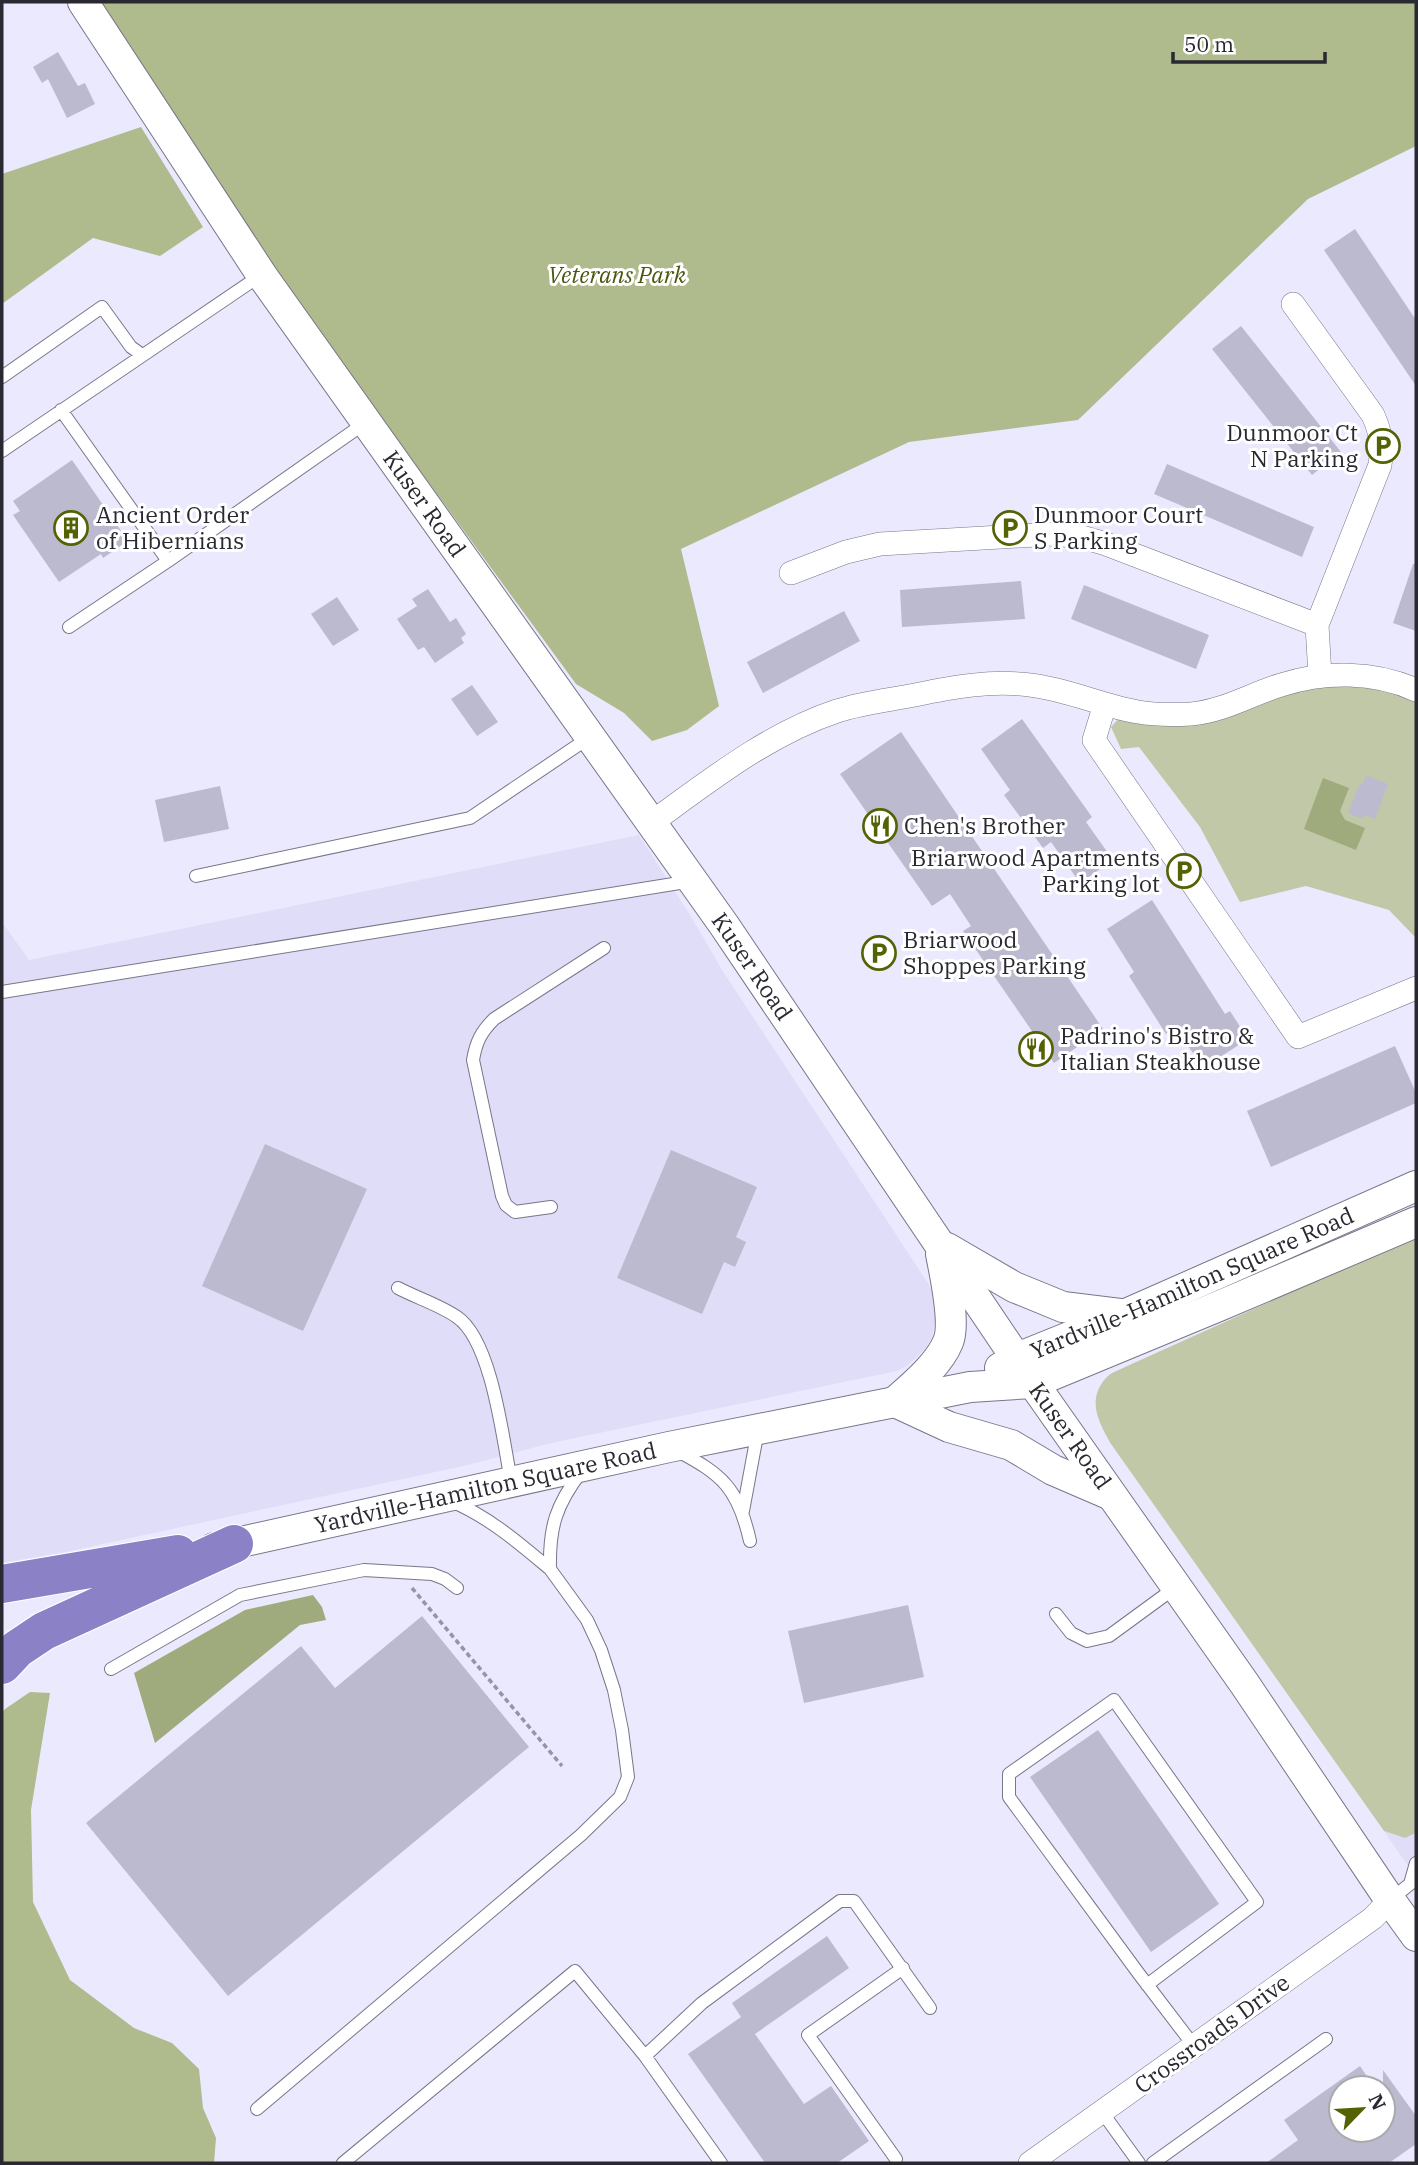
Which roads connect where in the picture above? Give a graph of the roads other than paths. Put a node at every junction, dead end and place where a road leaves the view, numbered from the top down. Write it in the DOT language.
graph roads {
  1 [pos="83,2"];
  2 [pos="261,275"];
  3 [pos="1293,304"];
  4 [pos="142,355"];
  5 [pos="2,377"];
  6 [pos="61,410"];
  7 [pos="366,422"];
  8 [pos="2,451"];
  9 [pos="167,561"];
  10 [pos="791,573"];
  11 [pos="1317,625"];
  12 [pos="69,627"];
  13 [pos="1320,676"];
  14 [pos="1416,690"];
  15 [pos="1105,704"];
  16 [pos="590,737"];
  17 [pos="652,823"];
  18 [pos="196,876"];
  19 [pos="692,880"];
  20 [pos="604,948"];
  21 [pos="1416,988"];
  22 [pos="2,992"];
  23 [pos="1416,1186"];
  24 [pos="551,1207"];
  25 [pos="1416,1222"];
  26 [pos="939,1244"];
  27 [pos="398,1289"];
  28 [pos="1124,1315"];
  29 [pos="1017,1358"];
  30 [pos="1033,1383"];
  31 [pos="970,1387"];
  32 [pos="895,1402"];
  33 [pos="758,1430"];
  34 [pos="669,1447"];
  35 [pos="586,1465"];
  36 [pos="511,1481"];
  37 [pos="1111,1495"];
  38 [pos="441,1497"];
  39 [pos="743,1511"];
  40 [pos="750,1541"];
  41 [pos="228,1545"];
  42 [pos="550,1569"];
  43 [pos="2,1584"];
  44 [pos="1177,1587"];
  45 [pos="457,1588"];
  46 [pos="2,1596"];
  47 [pos="1056,1614"];
  48 [pos="2,1665"];
  49 [pos="111,1668"];
  50 [pos="1416,1863"];
  51 [pos="1405,1889"];
  52 [pos="1416,1936"];
  53 [pos="903,1968"];
  54 [pos="1147,1984"];
  55 [pos="930,2008"];
  56 [pos="1326,2039"];
  57 [pos="1194,2046"];
  58 [pos="645,2056"];
  59 [pos="257,2109"];
  60 [pos="1102,2112"];
  61 [pos="1046,2159"];
  62 [pos="895,2162"];
  63 [pos="343,2163"];
  64 [pos="721,2163"];
  65 [pos="1139,2163"];
  66 [pos="1153,2163"];
  1 -- 2 [label="street, Kuser Road"];
  2 -- 4 [label="lane"];
  2 -- 7 [label="street, Kuser Road"];
  3 -- 11 [label="street"];
  4 -- 5 [label="lane"];
  4 -- 6 [label="lane"];
  6 -- 8 [label="lane"];
  6 -- 9 [label="lane"];
  7 -- 9 [label="lane"];
  7 -- 16 [label="street, Kuser Road"];
  9 -- 12 [label="lane"];
  10 -- 11 [label="street"];
  11 -- 13 [label="street"];
  13 -- 14 [label="street"];
  13 -- 15 [label="street"];
  15 -- 17 [label="street"];
  15 -- 21 [label="street"];
  16 -- 17 [label="street, Kuser Road"];
  16 -- 18 [label="lane"];
  17 -- 19 [label="street, Kuser Road"];
  19 -- 22 [label="lane"];
  19 -- 26 [label="street, Kuser Road"];
  20 -- 24 [label="lane"];
  23 -- 28 [label="street, Yardville-Hamilton Square Road"];
  25 -- 30 [label="street, Yardville-Hamilton Square Road"];
  26 -- 28 [label="street"];
  26 -- 29 [label="street, Kuser Road"];
  26 -- 32 [label="street"];
  27 -- 36 [label="lane"];
  28 -- 29 [label="street, Yardville-Hamilton Square Road"];
  29 -- 30 [label="street, Kuser Road"];
  29 -- 31 [label="street, Yardville-Hamilton Square Road"];
  30 -- 31 [label="street, Yardville-Hamilton Square Road"];
  30 -- 37 [label="street, Kuser Road"];
  31 -- 32 [label="street, Yardville-Hamilton Square Road"];
  32 -- 33 [label="street, Yardville-Hamilton Square Road"];
  32 -- 37 [label="street"];
  33 -- 34 [label="street, Yardville-Hamilton Square Road"];
  33 -- 39 [label="lane"];
  34 -- 35 [label="street, Yardville-Hamilton Square Road"];
  34 -- 39 [label="lane"];
  35 -- 36 [label="street, Yardville-Hamilton Square Road"];
  35 -- 42 [label="lane"];
  36 -- 38 [label="street, Yardville-Hamilton Square Road"];
  37 -- 44 [label="street, Kuser Road"];
  38 -- 41 [label="street, Yardville-Hamilton Square Road"];
  38 -- 42 [label="lane"];
  39 -- 40 [label="lane"];
  41 -- 43 [label="highway"];
  41 -- 46 [label="street, Yardville-Hamilton Square Road"];
  41 -- 48 [label="highway"];
  42 -- 59 [label="lane"];
  44 -- 47 [label="lane"];
  44 -- 51 [label="street, Kuser Road"];
  45 -- 49 [label="lane"];
  50 -- 51 [label="lane"];
  51 -- 52 [label="street, Kuser Road"];
  51 -- 57 [label="street, Crossroads Drive"];
  53 -- 55 [label="lane"];
  53 -- 58 [label="lane"];
  53 -- 62 [label="lane"];
  54 -- 54 [label="lane"];
  54 -- 57 [label="lane"];
  56 -- 66 [label="lane"];
  57 -- 60 [label="street, Crossroads Drive"];
  58 -- 63 [label="lane"];
  58 -- 64 [label="lane"];
  60 -- 61 [label="street, Crossroads Drive"];
  60 -- 65 [label="lane"];
}
